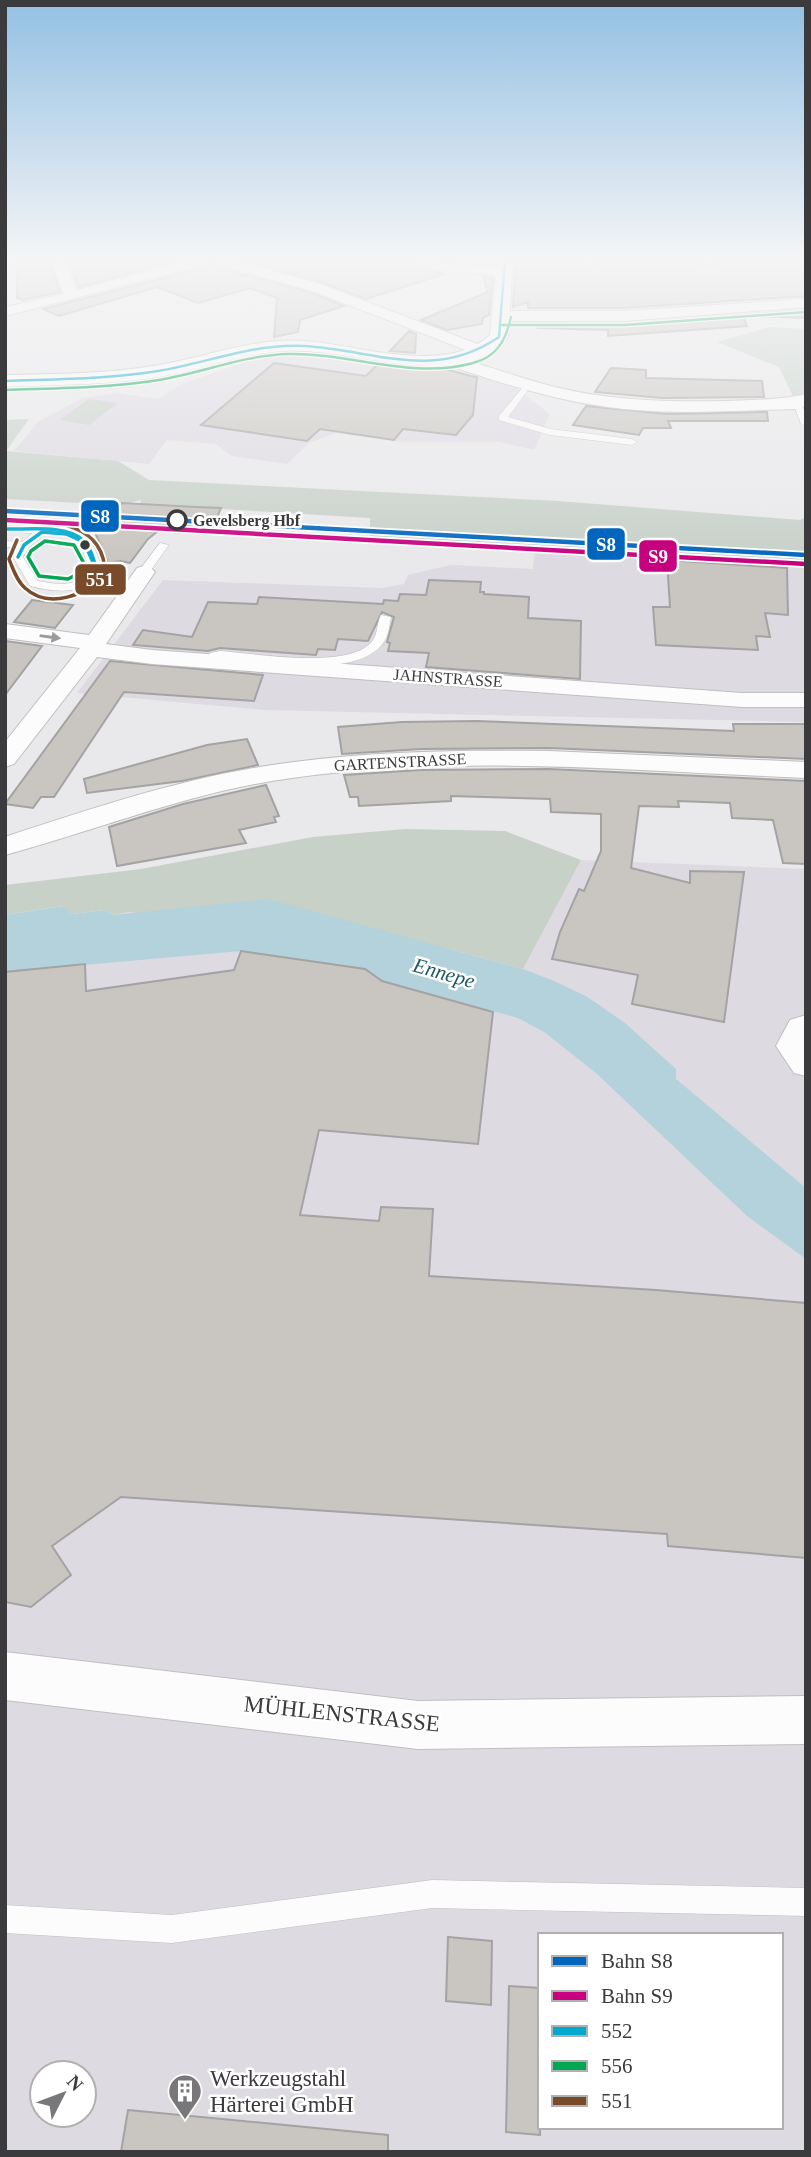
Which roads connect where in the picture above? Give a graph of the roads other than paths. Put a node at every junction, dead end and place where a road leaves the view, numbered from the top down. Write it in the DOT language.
graph roads {
  1 [pos="197,362"];
  2 [pos="453,362"];
  3 [pos="5,381"];
  4 [pos="528,383"];
  5 [pos="801,402"];
  6 [pos="806,424"];
  7 [pos="632,442"];
  8 [pos="5,529"];
  9 [pos="42,531"];
  10 [pos="5,544"];
  11 [pos="24,545"];
  12 [pos="164,545"];
  13 [pos="144,572"];
  14 [pos="385,617"];
  15 [pos="5,631"];
  16 [pos="93,646"];
  17 [pos="212,661"];
  18 [pos="806,700"];
  19 [pos="5,760"];
  20 [pos="806,770"];
  21 [pos="5,846"];
  22 [pos="806,1027"];
  23 [pos="806,1064"];
  24 [pos="5,1676"];
  25 [pos="806,1720"];
  26 [pos="806,1902"];
  27 [pos="5,1919"];
  1 -- 3 [label="main road"];
  2 -- 4 [label="street"];
  4 -- 5 [label="street"];
  4 -- 7 [label="lane"];
  5 -- 6 [label="lane"];
  8 -- 9 [label="lane"];
  9 -- 11 [label="lane"];
  9 -- 11 [label="lane"];
  10 -- 11 [label="lane"];
  12 -- 13 [label="lane"];
  13 -- 16 [label="street"];
  14 -- 17 [label="lane"];
  15 -- 16 [label="street, JAHNSTRASSE, one-way"];
  16 -- 17 [label="street, JAHNSTRASSE"];
  16 -- 19 [label="street"];
  17 -- 18 [label="street, JAHNSTRASSE"];
  20 -- 21 [label="street, GARTENSTRASSE"];
  22 -- 23 [label="street"];
  24 -- 25 [label="street, MÜHLENSTRASSE"];
  26 -- 27 [label="lane"];
}
